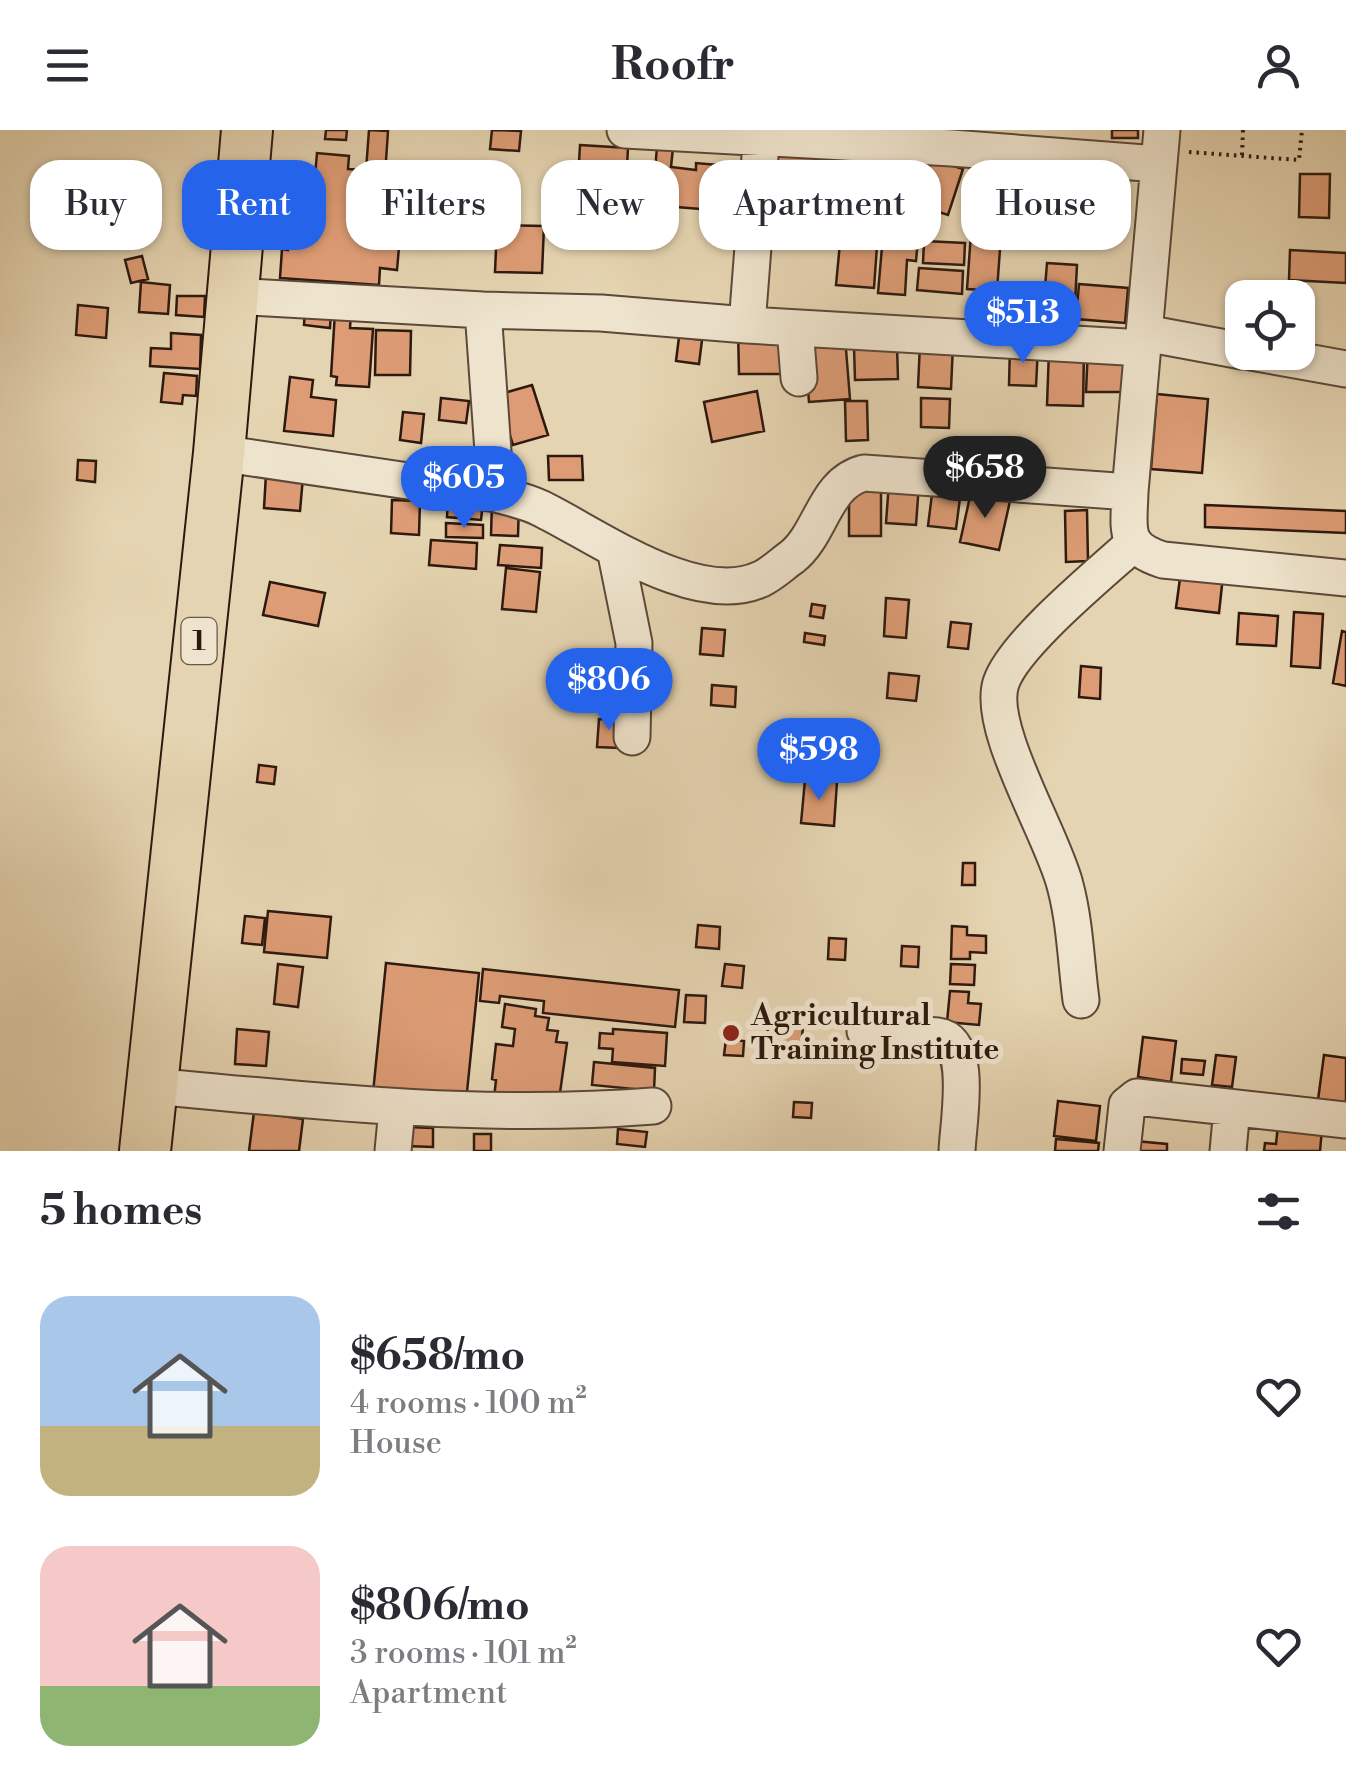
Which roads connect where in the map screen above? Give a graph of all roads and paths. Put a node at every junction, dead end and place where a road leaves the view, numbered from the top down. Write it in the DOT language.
graph roads {
  1 [pos="248,130"];
  2 [pos="625,130"];
  3 [pos="1243,130"];
  4 [pos="1302,130"];
  5 [pos="762,134"];
  6 [pos="953,139"];
  7 [pos="1160,148"];
  8 [pos="1242,156"];
  9 [pos="233,296"];
  10 [pos="484,310"];
  11 [pos="748,325"];
  12 [pos="794,328"];
  13 [pos="1144,340"];
  14 [pos="1225,349"];
  15 [pos="1315,364"];
  16 [pos="1346,370"];
  17 [pos="798,378"];
  18 [pos="219,453"];
  19 [pos="1130,492"];
  20 [pos="496,494"];
  21 [pos="1133,544"];
  22 [pos="616,549"];
  23 [pos="1346,578"];
  24 [pos="632,737"];
  25 [pos="1082,1000"];
  26 [pos="865,1031"];
  27 [pos="153,1086"];
  28 [pos="653,1106"];
  29 [pos="1232,1108"];
  30 [pos="397,1109"];
  31 [pos="1346,1120"];
  32 [pos="145,1151"];
  33 [pos="393,1151"];
  34 [pos="957,1151"];
  35 [pos="1122,1151"];
  36 [pos="1228,1151"];
  1 -- 9 [label="highway, 1"];
  2 -- 5 [label="street"];
  3 -- 8 [label="path"];
  4 -- 8 [label="path"];
  5 -- 6 [label="street"];
  5 -- 11 [label="street"];
  6 -- 7 [label="street"];
  7 -- 8 [label="path"];
  7 -- 13 [label="street"];
  9 -- 10 [label="street"];
  9 -- 18 [label="highway, 1"];
  10 -- 11 [label="street"];
  10 -- 20 [label="street"];
  11 -- 12 [label="street"];
  12 -- 13 [label="street"];
  12 -- 17 [label="street"];
  13 -- 14 [label="street"];
  13 -- 19 [label="street"];
  15 -- 16 [label="street"];
  18 -- 20 [label="street"];
  18 -- 27 [label="highway, 1"];
  19 -- 21 [label="street"];
  19 -- 22 [label="street"];
  20 -- 22 [label="street"];
  21 -- 23 [label="street"];
  21 -- 25 [label="street"];
  22 -- 24 [label="street"];
  26 -- 34 [label="street"];
  27 -- 30 [label="street"];
  27 -- 32 [label="highway, 1"];
  28 -- 30 [label="street"];
  29 -- 31 [label="street"];
  29 -- 35 [label="street"];
  29 -- 36 [label="street"];
  30 -- 33 [label="street"];
}
